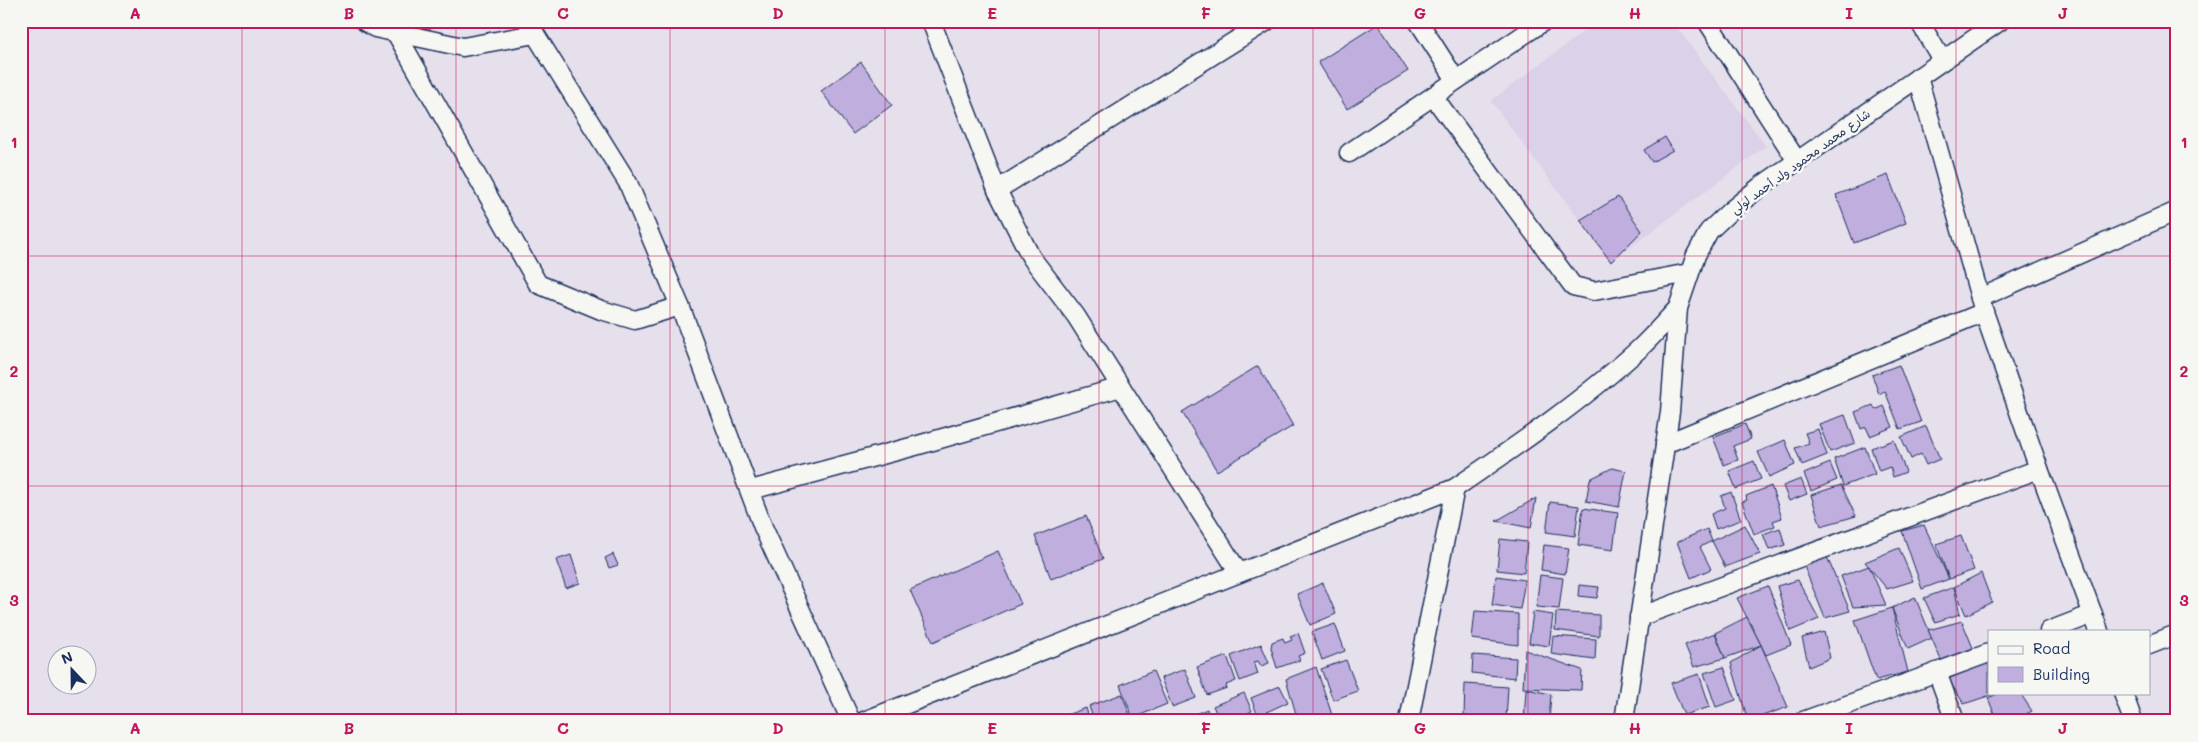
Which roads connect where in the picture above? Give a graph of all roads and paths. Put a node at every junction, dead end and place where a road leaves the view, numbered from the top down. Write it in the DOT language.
graph roads {
  1 [pos="364,21"];
  2 [pos="931,21"];
  3 [pos="1266,21"];
  4 [pos="1418,21"];
  5 [pos="1544,21"];
  6 [pos="1707,21"];
  7 [pos="1919,21"];
  8 [pos="2000,21"];
  9 [pos="531,28"];
  10 [pos="396,33"];
  11 [pos="1942,60"];
  12 [pos="1918,77"];
  13 [pos="1456,80"];
  14 [pos="1433,96"];
  15 [pos="1349,152"];
  16 [pos="1797,161"];
  17 [pos="997,190"];
  18 [pos="2177,211"];
  19 [pos="1689,273"];
  20 [pos="1982,305"];
  21 [pos="680,306"];
  22 [pos="1678,308"];
  23 [pos="1121,386"];
  24 [pos="1665,444"];
  25 [pos="2039,469"];
  26 [pos="1454,488"];
  27 [pos="751,490"];
  28 [pos="1240,573"];
  29 [pos="1639,616"];
  30 [pos="2096,623"];
  31 [pos="2055,630"];
  32 [pos="2177,634"];
  33 [pos="2150,645"];
  34 [pos="1988,653"];
  35 [pos="1937,672"];
  36 [pos="2123,694"];
  37 [pos="906,714"];
  38 [pos="1822,717"];
  39 [pos="851,721"];
  40 [pos="864,721"];
  41 [pos="1409,721"];
  42 [pos="1624,721"];
  43 [pos="1803,721"];
  44 [pos="1956,721"];
  45 [pos="2133,721"];
  1 -- 10 [label="street"];
  2 -- 17 [label="street"];
  3 -- 17 [label="street"];
  4 -- 13 [label="street"];
  5 -- 13 [label="street"];
  6 -- 16 [label="street"];
  7 -- 11 [label="street"];
  8 -- 11 [label="street, شارع محمد محمود ولد أحمد لولي"];
  9 -- 10 [label="street"];
  9 -- 21 [label="street"];
  10 -- 21 [label="street"];
  11 -- 12 [label="street, شارع محمد محمود ولد أحمد لولي"];
  12 -- 16 [label="street, شارع محمد محمود ولد أحمد لولي"];
  12 -- 20 [label="street"];
  13 -- 14 [label="street"];
  14 -- 15 [label="street"];
  14 -- 19 [label="street"];
  16 -- 19 [label="street, شارع محمد محمود ولد أحمد لولي"];
  17 -- 23 [label="street"];
  18 -- 20 [label="street"];
  19 -- 22 [label="street, شارع محمد محمود ولد أحمد لولي"];
  20 -- 24 [label="street"];
  20 -- 25 [label="street"];
  21 -- 27 [label="street"];
  22 -- 24 [label="street, شارع محمد محمود ولد أحمد لولي"];
  22 -- 26 [label="street"];
  23 -- 27 [label="street"];
  23 -- 28 [label="street"];
  24 -- 29 [label="street, شارع محمد محمود ولد أحمد لولي"];
  25 -- 29 [label="street"];
  25 -- 30 [label="street"];
  26 -- 28 [label="street"];
  26 -- 41 [label="street"];
  27 -- 39 [label="street"];
  28 -- 37 [label="street"];
  29 -- 42 [label="street, شارع محمد محمود ولد أحمد لولي"];
  30 -- 31 [label="street"];
  32 -- 33 [label="street"];
  34 -- 35 [label="street"];
  35 -- 38 [label="street"];
  35 -- 44 [label="street"];
  36 -- 45 [label="street"];
  37 -- 40 [label="street"];
  38 -- 43 [label="street"];
}
